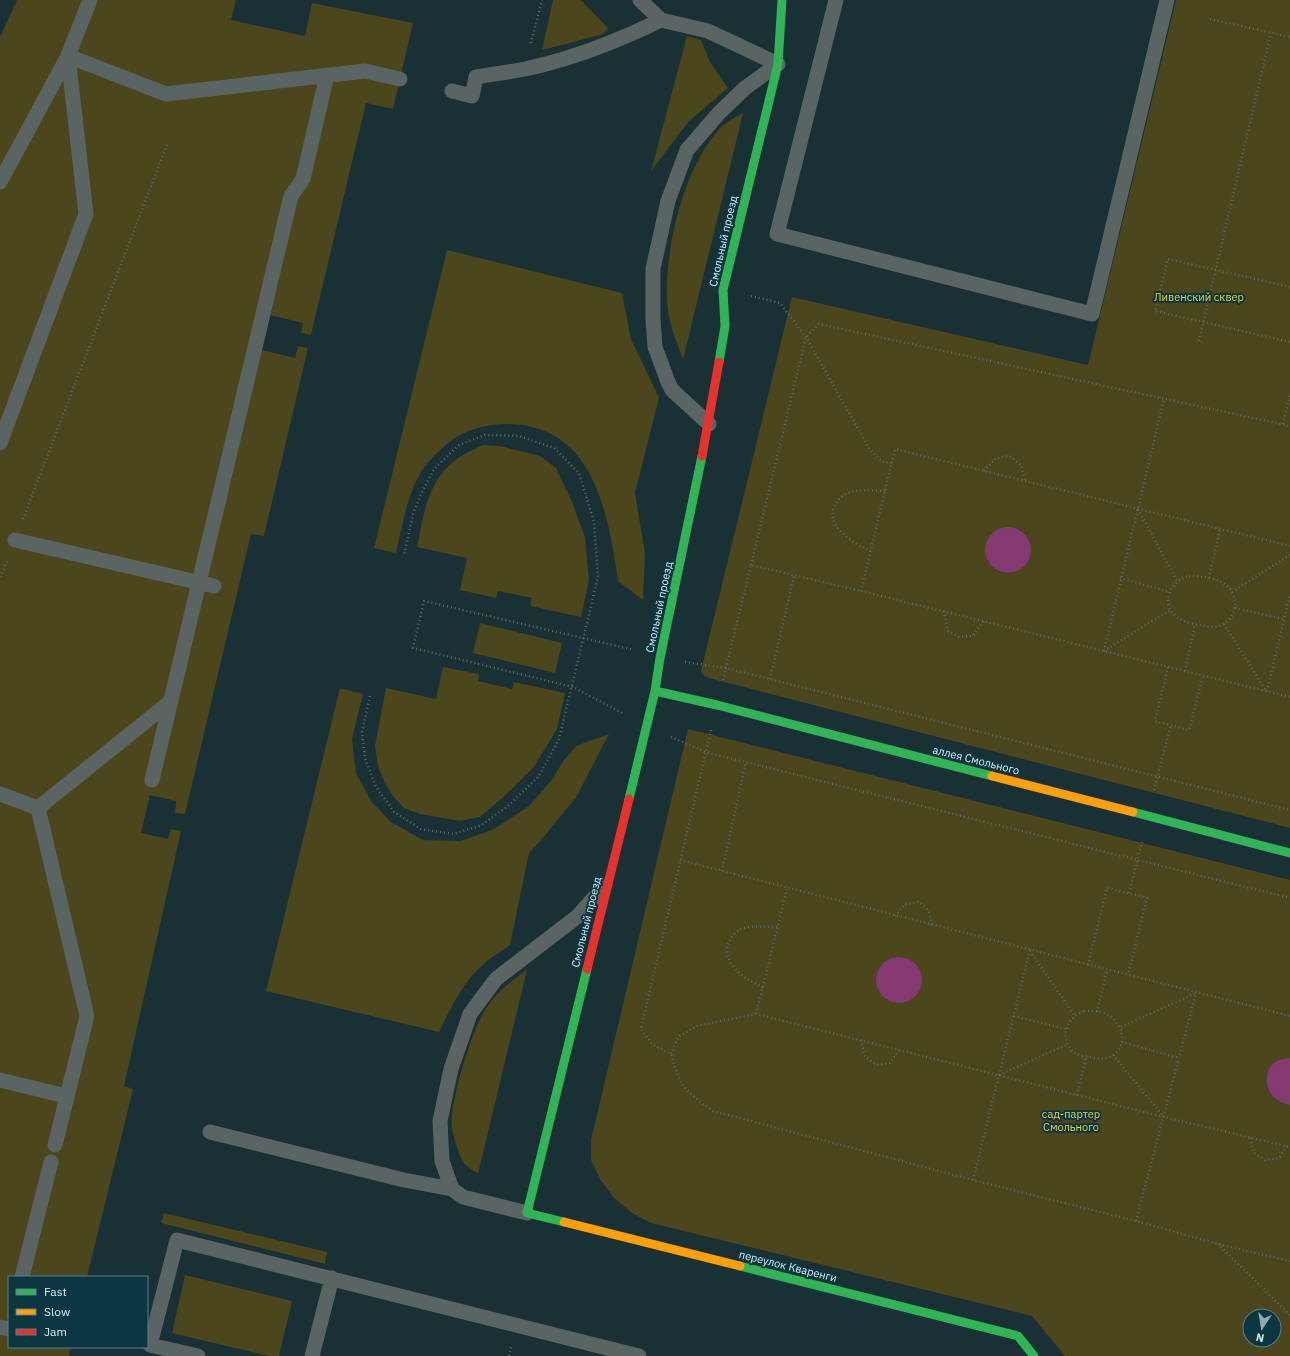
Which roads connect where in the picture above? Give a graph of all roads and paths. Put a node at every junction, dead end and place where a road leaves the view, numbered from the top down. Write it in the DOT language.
graph roads {
  1 [pos="90,0"];
  2 [pos="542,0"];
  3 [pos="640,0"];
  4 [pos="782,0"];
  5 [pos="836,0"];
  6 [pos="1167,0"];
  7 [pos="1210,19"];
  8 [pos="661,20"];
  9 [pos="1271,33"];
  10 [pos="1290,37"];
  11 [pos="68,56"];
  12 [pos="778,64"];
  13 [pos="525,69"];
  14 [pos="327,75"];
  15 [pos="400,79"];
  16 [pos="452,91"];
  17 [pos="168,142"];
  18 [pos="0,182"];
  19 [pos="1216,270"];
  20 [pos="1290,287"];
  21 [pos="723,290"];
  22 [pos="1203,322"];
  23 [pos="806,337"];
  24 [pos="1199,341"];
  25 [pos="1290,342"];
  26 [pos="1290,394"];
  27 [pos="1164,399"];
  28 [pos="710,424"];
  29 [pos="1283,424"];
  30 [pos="1290,426"];
  31 [pos="0,443"];
  32 [pos="892,463"];
  33 [pos="984,471"];
  34 [pos="1025,481"];
  35 [pos="885,491"];
  36 [pos="1138,509"];
  37 [pos="1220,529"];
  38 [pos="15,540"];
  39 [pos="1290,546"];
  40 [pos="871,551"];
  41 [pos="1290,555"];
  42 [pos="404,556"];
  43 [pos="751,565"];
  44 [pos="794,576"];
  45 [pos="0,577"];
  46 [pos="1120,578"];
  47 [pos="1209,578"];
  48 [pos="1177,581"];
  49 [pos="199,583"];
  50 [pos="214,586"];
  51 [pos="861,591"];
  52 [pos="1169,592"];
  53 [pos="1232,592"];
  54 [pos="1290,594"];
  55 [pos="1234,608"];
  56 [pos="1170,610"];
  57 [pos="944,611"];
  58 [pos="1284,619"];
  59 [pos="984,622"];
  60 [pos="1195,624"];
  61 [pos="1224,624"];
  62 [pos="584,639"];
  63 [pos="641,651"];
  64 [pos="1104,651"];
  65 [pos="1168,667"];
  66 [pos="1185,671"];
  67 [pos="1203,676"];
  68 [pos="770,679"];
  69 [pos="573,687"];
  70 [pos="655,691"];
  71 [pos="1267,691"];
  72 [pos="370,696"];
  73 [pos="1290,697"];
  74 [pos="170,702"];
  75 [pos="625,714"];
  76 [pos="1171,725"];
  77 [pos="746,762"];
  78 [pos="1158,777"];
  79 [pos="152,780"];
  80 [pos="1154,791"];
  81 [pos="0,794"];
  82 [pos="38,808"];
  83 [pos="1290,810"];
  84 [pos="1141,844"];
  85 [pos="1290,853"];
  86 [pos="680,860"];
  87 [pos="1137,860"];
  88 [pos="722,871"];
  89 [pos="608,881"];
  90 [pos="787,888"];
  91 [pos="1128,894"];
  92 [pos="1290,898"];
  93 [pos="895,916"];
  94 [pos="932,925"];
  95 [pos="778,927"];
  96 [pos="1030,950"];
  97 [pos="1088,965"];
  98 [pos="1107,970"];
  99 [pos="1128,975"];
  100 [pos="763,987"];
  101 [pos="1196,993"];
  102 [pos="1097,1012"];
  103 [pos="1290,1012"];
  104 [pos="756,1014"];
  105 [pos="1014,1016"];
  106 [pos="1075,1016"];
  107 [pos="1289,1016"];
  108 [pos="1121,1027"];
  109 [pos="1066,1029"];
  110 [pos="861,1040"];
  111 [pos="1122,1042"];
  112 [pos="1068,1044"];
  113 [pos="899,1050"];
  114 [pos="670,1054"];
  115 [pos="1114,1055"];
  116 [pos="1086,1057"];
  117 [pos="1179,1058"];
  118 [pos="999,1075"];
  119 [pos="0,1080"];
  120 [pos="1077,1095"];
  121 [pos="66,1096"];
  122 [pos="1164,1117"];
  123 [pos="210,1132"];
  124 [pos="1250,1138"];
  125 [pos="55,1145"];
  126 [pos="1288,1147"];
  127 [pos="50,1162"];
  128 [pos="973,1180"];
  129 [pos="452,1189"];
  130 [pos="527,1214"];
  131 [pos="1136,1221"];
  132 [pos="1218,1244"];
  133 [pos="1290,1261"];
  134 [pos="22,1276"];
  135 [pos="332,1278"];
  136 [pos="1290,1315"];
  137 [pos="198,1356"];
  138 [pos="312,1356"];
  139 [pos="639,1356"];
  140 [pos="1034,1356"];
  1 -- 11 [label="lane"];
  2 -- 13 [label="path"];
  3 -- 8 [label="lane"];
  4 -- 12 [label="street, Смольный проезд"];
  5 -- 6 [label="lane"];
  7 -- 9 [label="path"];
  8 -- 12 [label="lane"];
  8 -- 13 [label="lane"];
  9 -- 10 [label="path"];
  9 -- 19 [label="path"];
  11 -- 14 [label="lane"];
  11 -- 18 [label="lane"];
  11 -- 31 [label="lane"];
  12 -- 21 [label="street, Смольный проезд"];
  12 -- 28 [label="lane"];
  13 -- 16 [label="lane"];
  14 -- 15 [label="lane"];
  14 -- 49 [label="lane"];
  17 -- 38 [label="path"];
  19 -- 20 [label="path"];
  19 -- 22 [label="path"];
  19 -- 22 [label="path"];
  21 -- 23 [label="path"];
  21 -- 28 [label="street, Смольный проезд"];
  22 -- 24 [label="path"];
  22 -- 25 [label="path"];
  23 -- 27 [label="path"];
  23 -- 32 [label="path"];
  23 -- 43 [label="path"];
  26 -- 29 [label="path"];
  27 -- 29 [label="path"];
  27 -- 36 [label="path"];
  28 -- 70 [label="street, Смольный проезд"];
  29 -- 30 [label="path"];
  32 -- 33 [label="path"];
  32 -- 35 [label="path"];
  33 -- 34 [label="path"];
  33 -- 34 [label="path"];
  34 -- 36 [label="path"];
  35 -- 40 [label="path"];
  35 -- 40 [label="path"];
  36 -- 37 [label="path"];
  36 -- 46 [label="path"];
  36 -- 48 [label="path"];
  37 -- 39 [label="path"];
  37 -- 47 [label="path"];
  38 -- 45 [label="path"];
  38 -- 49 [label="lane"];
  40 -- 51 [label="path"];
  41 -- 53 [label="path"];
  42 -- 62 [label="path"];
  43 -- 44 [label="path"];
  43 -- 68 [label="path"];
  44 -- 51 [label="path"];
  44 -- 68 [label="path"];
  46 -- 52 [label="path"];
  46 -- 64 [label="path"];
  47 -- 48 [label="path"];
  47 -- 53 [label="path"];
  48 -- 52 [label="path"];
  49 -- 50 [label="lane"];
  49 -- 74 [label="lane"];
  51 -- 57 [label="path"];
  52 -- 56 [label="path"];
  53 -- 55 [label="path"];
  54 -- 58 [label="path"];
  55 -- 58 [label="path"];
  55 -- 61 [label="path"];
  56 -- 60 [label="path"];
  56 -- 64 [label="path"];
  57 -- 59 [label="path"];
  57 -- 59 [label="path"];
  58 -- 71 [label="path"];
  59 -- 64 [label="path"];
  60 -- 61 [label="path"];
  60 -- 66 [label="path"];
  61 -- 71 [label="path"];
  62 -- 63 [label="path"];
  62 -- 69 [label="path"];
  62 -- 69 [label="path"];
  64 -- 65 [label="path"];
  65 -- 66 [label="path"];
  65 -- 76 [label="path"];
  66 -- 67 [label="path"];
  67 -- 71 [label="path"];
  67 -- 76 [label="path"];
  68 -- 78 [label="path"];
  69 -- 72 [label="path"];
  69 -- 75 [label="path"];
  70 -- 85 [label="street, аллея Смольного"];
  70 -- 89 [label="street, Смольный проезд"];
  71 -- 73 [label="path"];
  74 -- 79 [label="lane"];
  74 -- 82 [label="lane"];
  76 -- 78 [label="path"];
  77 -- 86 [label="path"];
  77 -- 87 [label="path"];
  77 -- 88 [label="path"];
  78 -- 80 [label="path"];
  78 -- 83 [label="path"];
  81 -- 82 [label="lane"];
  82 -- 121 [label="lane"];
  84 -- 87 [label="path"];
  86 -- 88 [label="path"];
  86 -- 114 [label="path"];
  87 -- 91 [label="path"];
  87 -- 92 [label="path"];
  88 -- 90 [label="path"];
  89 -- 129 [label="lane"];
  89 -- 130 [label="street, Смольный проезд"];
  90 -- 93 [label="path"];
  90 -- 95 [label="path"];
  91 -- 97 [label="path"];
  91 -- 99 [label="path"];
  93 -- 94 [label="path"];
  93 -- 94 [label="path"];
  94 -- 96 [label="path"];
  95 -- 100 [label="path"];
  95 -- 100 [label="path"];
  96 -- 97 [label="path"];
  96 -- 105 [label="path"];
  96 -- 106 [label="path"];
  97 -- 98 [label="path"];
  98 -- 99 [label="path"];
  98 -- 102 [label="path"];
  99 -- 101 [label="path"];
  100 -- 104 [label="path"];
  101 -- 107 [label="path"];
  101 -- 108 [label="path"];
  101 -- 117 [label="path"];
  102 -- 106 [label="path"];
  102 -- 108 [label="path"];
  103 -- 107 [label="path"];
  104 -- 110 [label="path"];
  104 -- 114 [label="path"];
  105 -- 109 [label="path"];
  105 -- 118 [label="path"];
  106 -- 109 [label="path"];
  108 -- 111 [label="path"];
  109 -- 112 [label="path"];
  110 -- 113 [label="path"];
  110 -- 113 [label="path"];
  111 -- 115 [label="path"];
  111 -- 117 [label="path"];
  112 -- 116 [label="path"];
  112 -- 118 [label="path"];
  113 -- 118 [label="path"];
  114 -- 128 [label="path"];
  115 -- 116 [label="path"];
  115 -- 122 [label="path"];
  116 -- 120 [label="path"];
  117 -- 122 [label="path"];
  118 -- 120 [label="path"];
  118 -- 128 [label="path"];
  119 -- 121 [label="lane"];
  120 -- 122 [label="path"];
  121 -- 125 [label="lane"];
  122 -- 124 [label="path"];
  122 -- 131 [label="path"];
  123 -- 129 [label="lane"];
  124 -- 126 [label="path"];
  124 -- 126 [label="path"];
  127 -- 134 [label="lane"];
  128 -- 131 [label="path"];
  129 -- 130 [label="lane"];
  130 -- 140 [label="street, переулок Кваренги"];
  131 -- 132 [label="path"];
  132 -- 133 [label="path"];
  132 -- 136 [label="path"];
  135 -- 137 [label="lane"];
  135 -- 138 [label="lane"];
  135 -- 139 [label="lane"];
}
